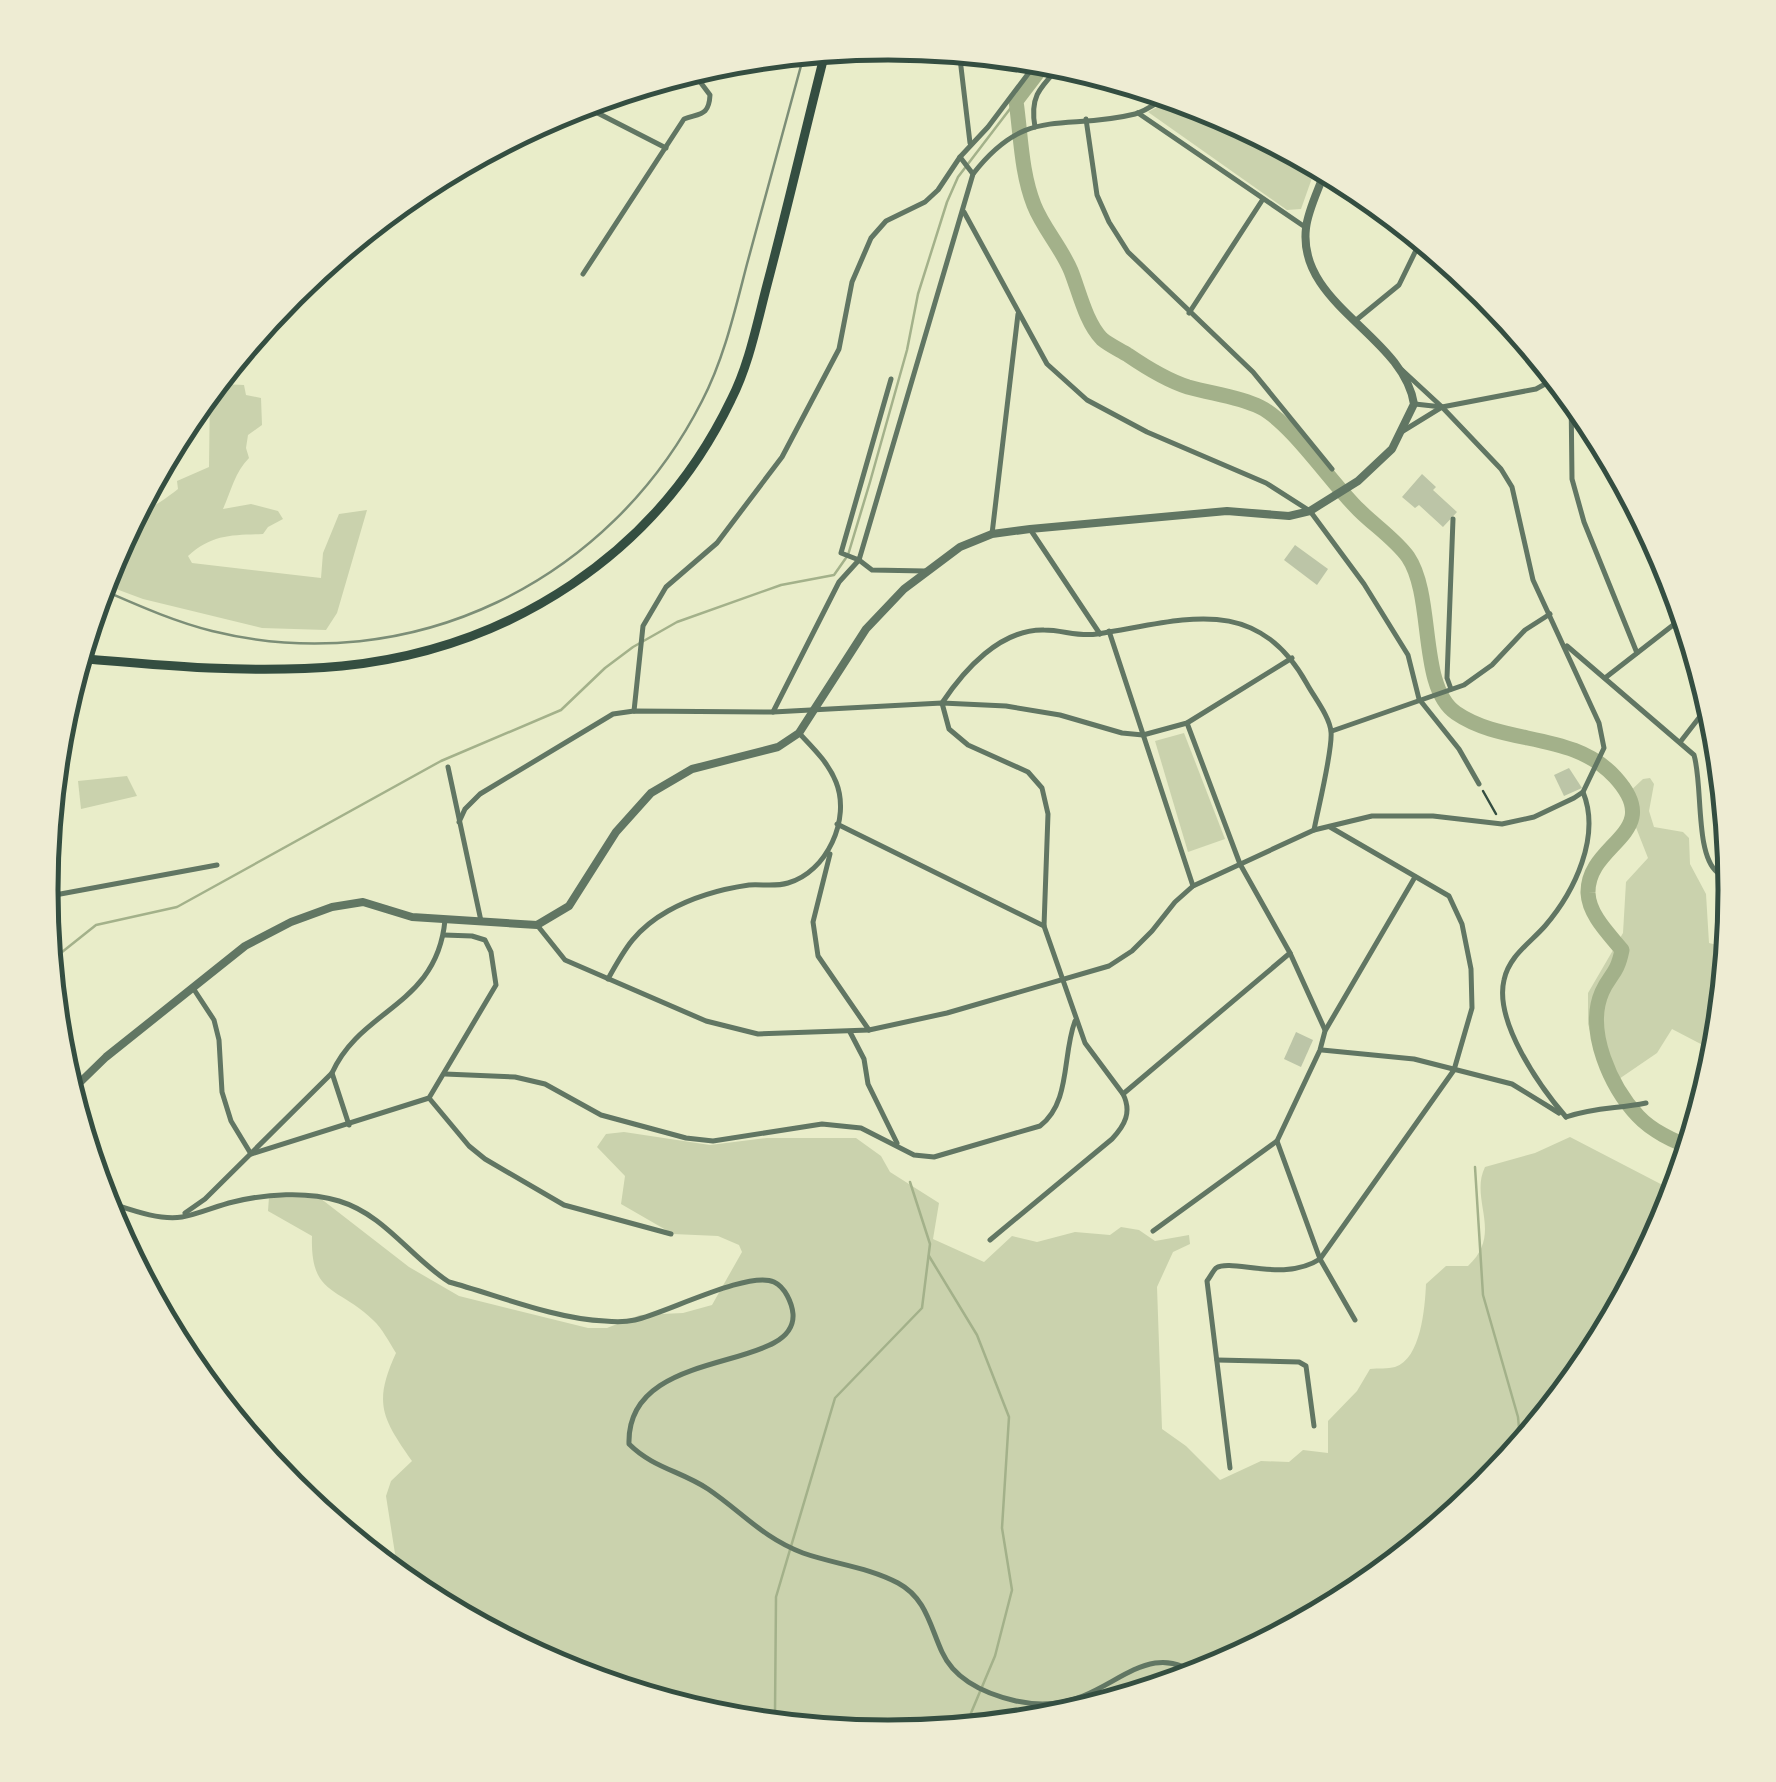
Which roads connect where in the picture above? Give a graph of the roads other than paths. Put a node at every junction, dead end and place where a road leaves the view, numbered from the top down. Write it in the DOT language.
graph roads {
  1 [pos="823,63"];
  2 [pos="961,64"];
  3 [pos="1029,73"];
  4 [pos="1051,76"];
  5 [pos="701,82"];
  6 [pos="1153,104"];
  7 [pos="598,113"];
  8 [pos="1138,114"];
  9 [pos="1086,119"];
  10 [pos="1033,128"];
  11 [pos="970,143"];
  12 [pos="666,148"];
  13 [pos="962,159"];
  14 [pos="972,173"];
  15 [pos="1321,183"];
  16 [pos="1262,199"];
  17 [pos="964,212"];
  18 [pos="1306,228"];
  19 [pos="1416,250"];
  20 [pos="583,274"];
  21 [pos="1018,310"];
  22 [pos="1188,313"];
  23 [pos="1354,321"];
  24 [pos="1393,362"];
  25 [pos="890,380"];
  26 [pos="1546,384"];
  27 [pos="1414,404"];
  28 [pos="1442,406"];
  29 [pos="1571,419"];
  30 [pos="1403,431"];
  31 [pos="1332,469"];
  32 [pos="1310,511"];
  33 [pos="1453,519"];
  34 [pos="1030,529"];
  35 [pos="992,534"];
  36 [pos="859,560"];
  37 [pos="925,571"];
  38 [pos="1550,613"];
  39 [pos="1674,624"];
  40 [pos="1109,631"];
  41 [pos="1100,634"];
  42 [pos="1564,644"];
  43 [pos="1637,653"];
  44 [pos="1292,658"];
  45 [pos="91,659"];
  46 [pos="1605,678"];
  47 [pos="1451,690"];
  48 [pos="1420,699"];
  49 [pos="942,703"];
  50 [pos="815,709"];
  51 [pos="634,710"];
  52 [pos="773,712"];
  53 [pos="1700,716"];
  54 [pos="1187,723"];
  55 [pos="1332,731"];
  56 [pos="799,733"];
  57 [pos="1143,735"];
  58 [pos="1682,741"];
  59 [pos="448,767"];
  60 [pos="1479,784"];
  61 [pos="1584,792"];
  62 [pos="459,822"];
  63 [pos="837,824"];
  64 [pos="1330,827"];
  65 [pos="1314,830"];
  66 [pos="830,851"];
  67 [pos="217,864"];
  68 [pos="1240,864"];
  69 [pos="1718,872"];
  70 [pos="1416,876"];
  71 [pos="1193,886"];
  72 [pos="58,895"];
  73 [pos="445,920"];
  74 [pos="482,924"];
  75 [pos="537,925"];
  76 [pos="1044,926"];
  77 [pos="444,934"];
  78 [pos="1290,953"];
  79 [pos="1062,978"];
  80 [pos="608,979"];
  81 [pos="193,988"];
  82 [pos="1076,1018"];
  83 [pos="869,1030"];
  84 [pos="850,1031"];
  85 [pos="1325,1031"];
  86 [pos="1320,1050"];
  87 [pos="1454,1070"];
  88 [pos="332,1073"];
  89 [pos="445,1074"];
  90 [pos="80,1082"];
  91 [pos="1123,1094"];
  92 [pos="429,1098"];
  93 [pos="1646,1103"];
  94 [pos="1566,1117"];
  95 [pos="349,1126"];
  96 [pos="1278,1141"];
  97 [pos="897,1143"];
  98 [pos="251,1154"];
  99 [pos="120,1205"];
  100 [pos="179,1218"];
  101 [pos="1153,1231"];
  102 [pos="671,1234"];
  103 [pos="990,1240"];
  104 [pos="1320,1259"];
  105 [pos="1355,1320"];
  106 [pos="1217,1360"];
  107 [pos="1314,1426"];
  108 [pos="1230,1468"];
  109 [pos="1184,1666"];
  1 -- 45 [label="highway"];
  2 -- 11 [label="street"];
  3 -- 11 [label="street"];
  4 -- 10 [label="street"];
  5 -- 12 [label="street"];
  6 -- 8 [label="street"];
  7 -- 12 [label="street"];
  8 -- 9 [label="street"];
  8 -- 16 [label="street"];
  9 -- 10 [label="street"];
  9 -- 22 [label="street"];
  10 -- 14 [label="street"];
  11 -- 13 [label="street"];
  12 -- 20 [label="street"];
  13 -- 14 [label="street"];
  13 -- 51 [label="street"];
  14 -- 17 [label="street"];
  15 -- 18 [label="street"];
  16 -- 18 [label="street"];
  16 -- 22 [label="street"];
  17 -- 21 [label="street"];
  17 -- 36 [label="street"];
  18 -- 23 [label="street"];
  19 -- 23 [label="street"];
  21 -- 32 [label="street"];
  21 -- 35 [label="street"];
  22 -- 31 [label="street"];
  23 -- 24 [label="street"];
  24 -- 27 [label="street"];
  24 -- 28 [label="street"];
  25 -- 36 [label="street"];
  26 -- 28 [label="street"];
  27 -- 28 [label="street"];
  27 -- 30 [label="street"];
  28 -- 30 [label="street"];
  28 -- 38 [label="street"];
  29 -- 43 [label="street"];
  30 -- 32 [label="street"];
  32 -- 34 [label="street"];
  32 -- 48 [label="street"];
  33 -- 47 [label="street"];
  34 -- 35 [label="street"];
  34 -- 41 [label="street"];
  35 -- 37 [label="street"];
  36 -- 37 [label="street"];
  36 -- 52 [label="street"];
  37 -- 50 [label="street"];
  38 -- 42 [label="street"];
  38 -- 47 [label="street"];
  39 -- 43 [label="street"];
  40 -- 41 [label="street"];
  40 -- 44 [label="street"];
  40 -- 57 [label="street"];
  41 -- 49 [label="street"];
  42 -- 46 [label="street"];
  42 -- 61 [label="street"];
  43 -- 46 [label="street"];
  44 -- 54 [label="street"];
  44 -- 55 [label="street"];
  46 -- 58 [label="street"];
  47 -- 48 [label="street"];
  48 -- 55 [label="street"];
  48 -- 60 [label="street"];
  49 -- 50 [label="street"];
  49 -- 57 [label="street"];
  49 -- 76 [label="street"];
  50 -- 52 [label="street"];
  50 -- 56 [label="street"];
  51 -- 52 [label="street"];
  51 -- 62 [label="street"];
  53 -- 58 [label="street"];
  54 -- 57 [label="street"];
  54 -- 68 [label="street"];
  55 -- 65 [label="street"];
  56 -- 63 [label="street"];
  56 -- 75 [label="street"];
  57 -- 71 [label="street"];
  58 -- 69 [label="street"];
  59 -- 62 [label="street"];
  61 -- 64 [label="street"];
  61 -- 94 [label="street"];
  62 -- 74 [label="street"];
  63 -- 66 [label="street"];
  63 -- 76 [label="street"];
  64 -- 65 [label="street"];
  64 -- 70 [label="street"];
  65 -- 68 [label="street"];
  66 -- 80 [label="street"];
  66 -- 83 [label="street"];
  67 -- 72 [label="street"];
  68 -- 71 [label="street"];
  68 -- 78 [label="street"];
  70 -- 85 [label="street"];
  70 -- 87 [label="street"];
  71 -- 79 [label="street"];
  73 -- 74 [label="street"];
  73 -- 77 [label="street"];
  73 -- 81 [label="street"];
  74 -- 75 [label="street"];
  75 -- 80 [label="street"];
  76 -- 79 [label="street"];
  77 -- 88 [label="street"];
  77 -- 89 [label="street"];
  78 -- 85 [label="street"];
  78 -- 91 [label="street"];
  79 -- 82 [label="street"];
  79 -- 83 [label="street"];
  80 -- 84 [label="street"];
  81 -- 90 [label="street"];
  81 -- 98 [label="street"];
  82 -- 91 [label="street"];
  82 -- 97 [label="street"];
  83 -- 84 [label="street"];
  84 -- 97 [label="street"];
  85 -- 86 [label="street"];
  86 -- 87 [label="street"];
  86 -- 96 [label="street"];
  87 -- 94 [label="street"];
  87 -- 104 [label="street"];
  88 -- 95 [label="street"];
  88 -- 98 [label="street"];
  89 -- 92 [label="street"];
  89 -- 97 [label="street"];
  91 -- 103 [label="street"];
  92 -- 95 [label="street"];
  92 -- 102 [label="street"];
  93 -- 94 [label="street"];
  95 -- 98 [label="street"];
  96 -- 101 [label="street"];
  96 -- 104 [label="street"];
  98 -- 100 [label="street"];
  99 -- 100 [label="street"];
  100 -- 109 [label="street"];
  104 -- 105 [label="street"];
  104 -- 106 [label="street"];
  106 -- 107 [label="street"];
  106 -- 108 [label="street"];
}
